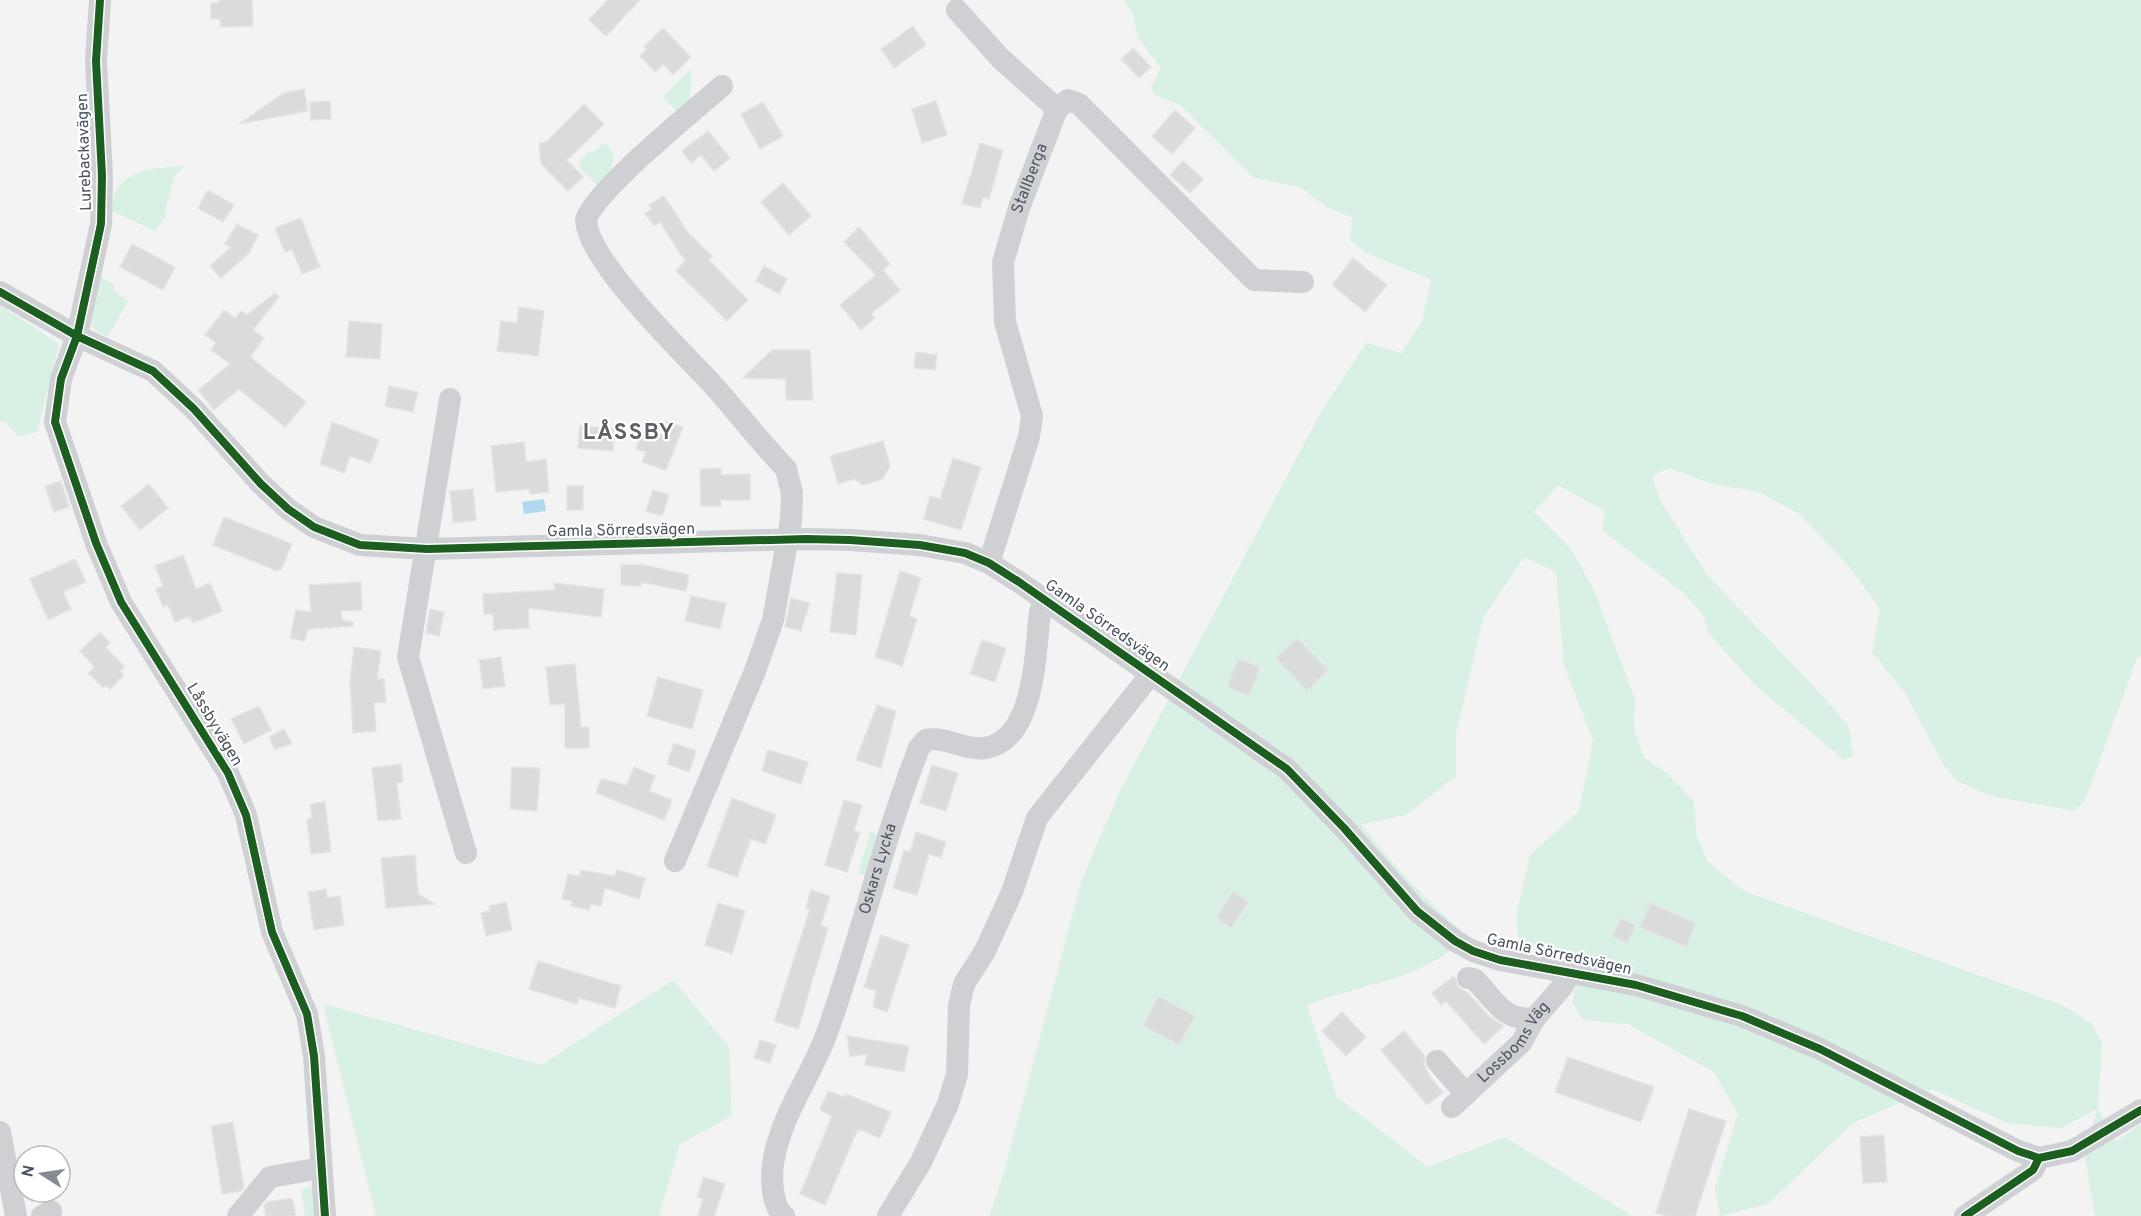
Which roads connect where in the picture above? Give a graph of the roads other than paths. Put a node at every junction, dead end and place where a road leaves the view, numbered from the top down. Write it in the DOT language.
graph roads {
  1 [pos="100,0"];
  2 [pos="957,10"];
  3 [pos="722,86"];
  4 [pos="1057,109"];
  5 [pos="1303,282"];
  6 [pos="0,292"];
  7 [pos="76,336"];
  8 [pos="450,399"];
  9 [pos="788,540"];
  10 [pos="427,549"];
  11 [pos="989,563"];
  12 [pos="1045,600"];
  13 [pos="1151,674"];
  14 [pos="466,853"];
  15 [pos="675,861"];
  16 [pos="1569,974"];
  17 [pos="1467,978"];
  18 [pos="1535,1018"];
  19 [pos="1437,1060"];
  20 [pos="2141,1110"];
  21 [pos="0,1132"];
  22 [pos="2039,1158"];
  23 [pos="321,1168"];
  24 [pos="0,1207"];
  25 [pos="15,1216"];
  26 [pos="238,1216"];
  27 [pos="325,1216"];
  28 [pos="784,1216"];
  29 [pos="888,1216"];
  30 [pos="1965,1216"];
  1 -- 7 [label="street, Lurebackavägen"];
  2 -- 4 [label="street"];
  3 -- 9 [label="street"];
  4 -- 5 [label="street"];
  4 -- 11 [label="street, Stallberga"];
  6 -- 7 [label="street, Gamla Sörredsvägen"];
  7 -- 10 [label="street, Gamla Sörredsvägen"];
  7 -- 23 [label="street, Låssbyvägen"];
  8 -- 10 [label="street"];
  9 -- 10 [label="street, Gamla Sörredsvägen"];
  9 -- 11 [label="street, Gamla Sörredsvägen"];
  9 -- 15 [label="street"];
  10 -- 14 [label="street"];
  11 -- 12 [label="street, Gamla Sörredsvägen"];
  12 -- 13 [label="street, Gamla Sörredsvägen"];
  12 -- 28 [label="street, Oskars Lycka"];
  13 -- 16 [label="street, Gamla Sörredsvägen"];
  13 -- 29 [label="street"];
  16 -- 18 [label="street, Lossboms Väg"];
  16 -- 22 [label="street, Gamla Sörredsvägen"];
  17 -- 18 [label="street"];
  18 -- 19 [label="street, Lossboms Väg"];
  20 -- 22 [label="street"];
  21 -- 25 [label="street"];
  22 -- 30 [label="street"];
  23 -- 26 [label="street"];
  23 -- 27 [label="street, Låssbyvägen"];
  24 -- 25 [label="street"];
}
